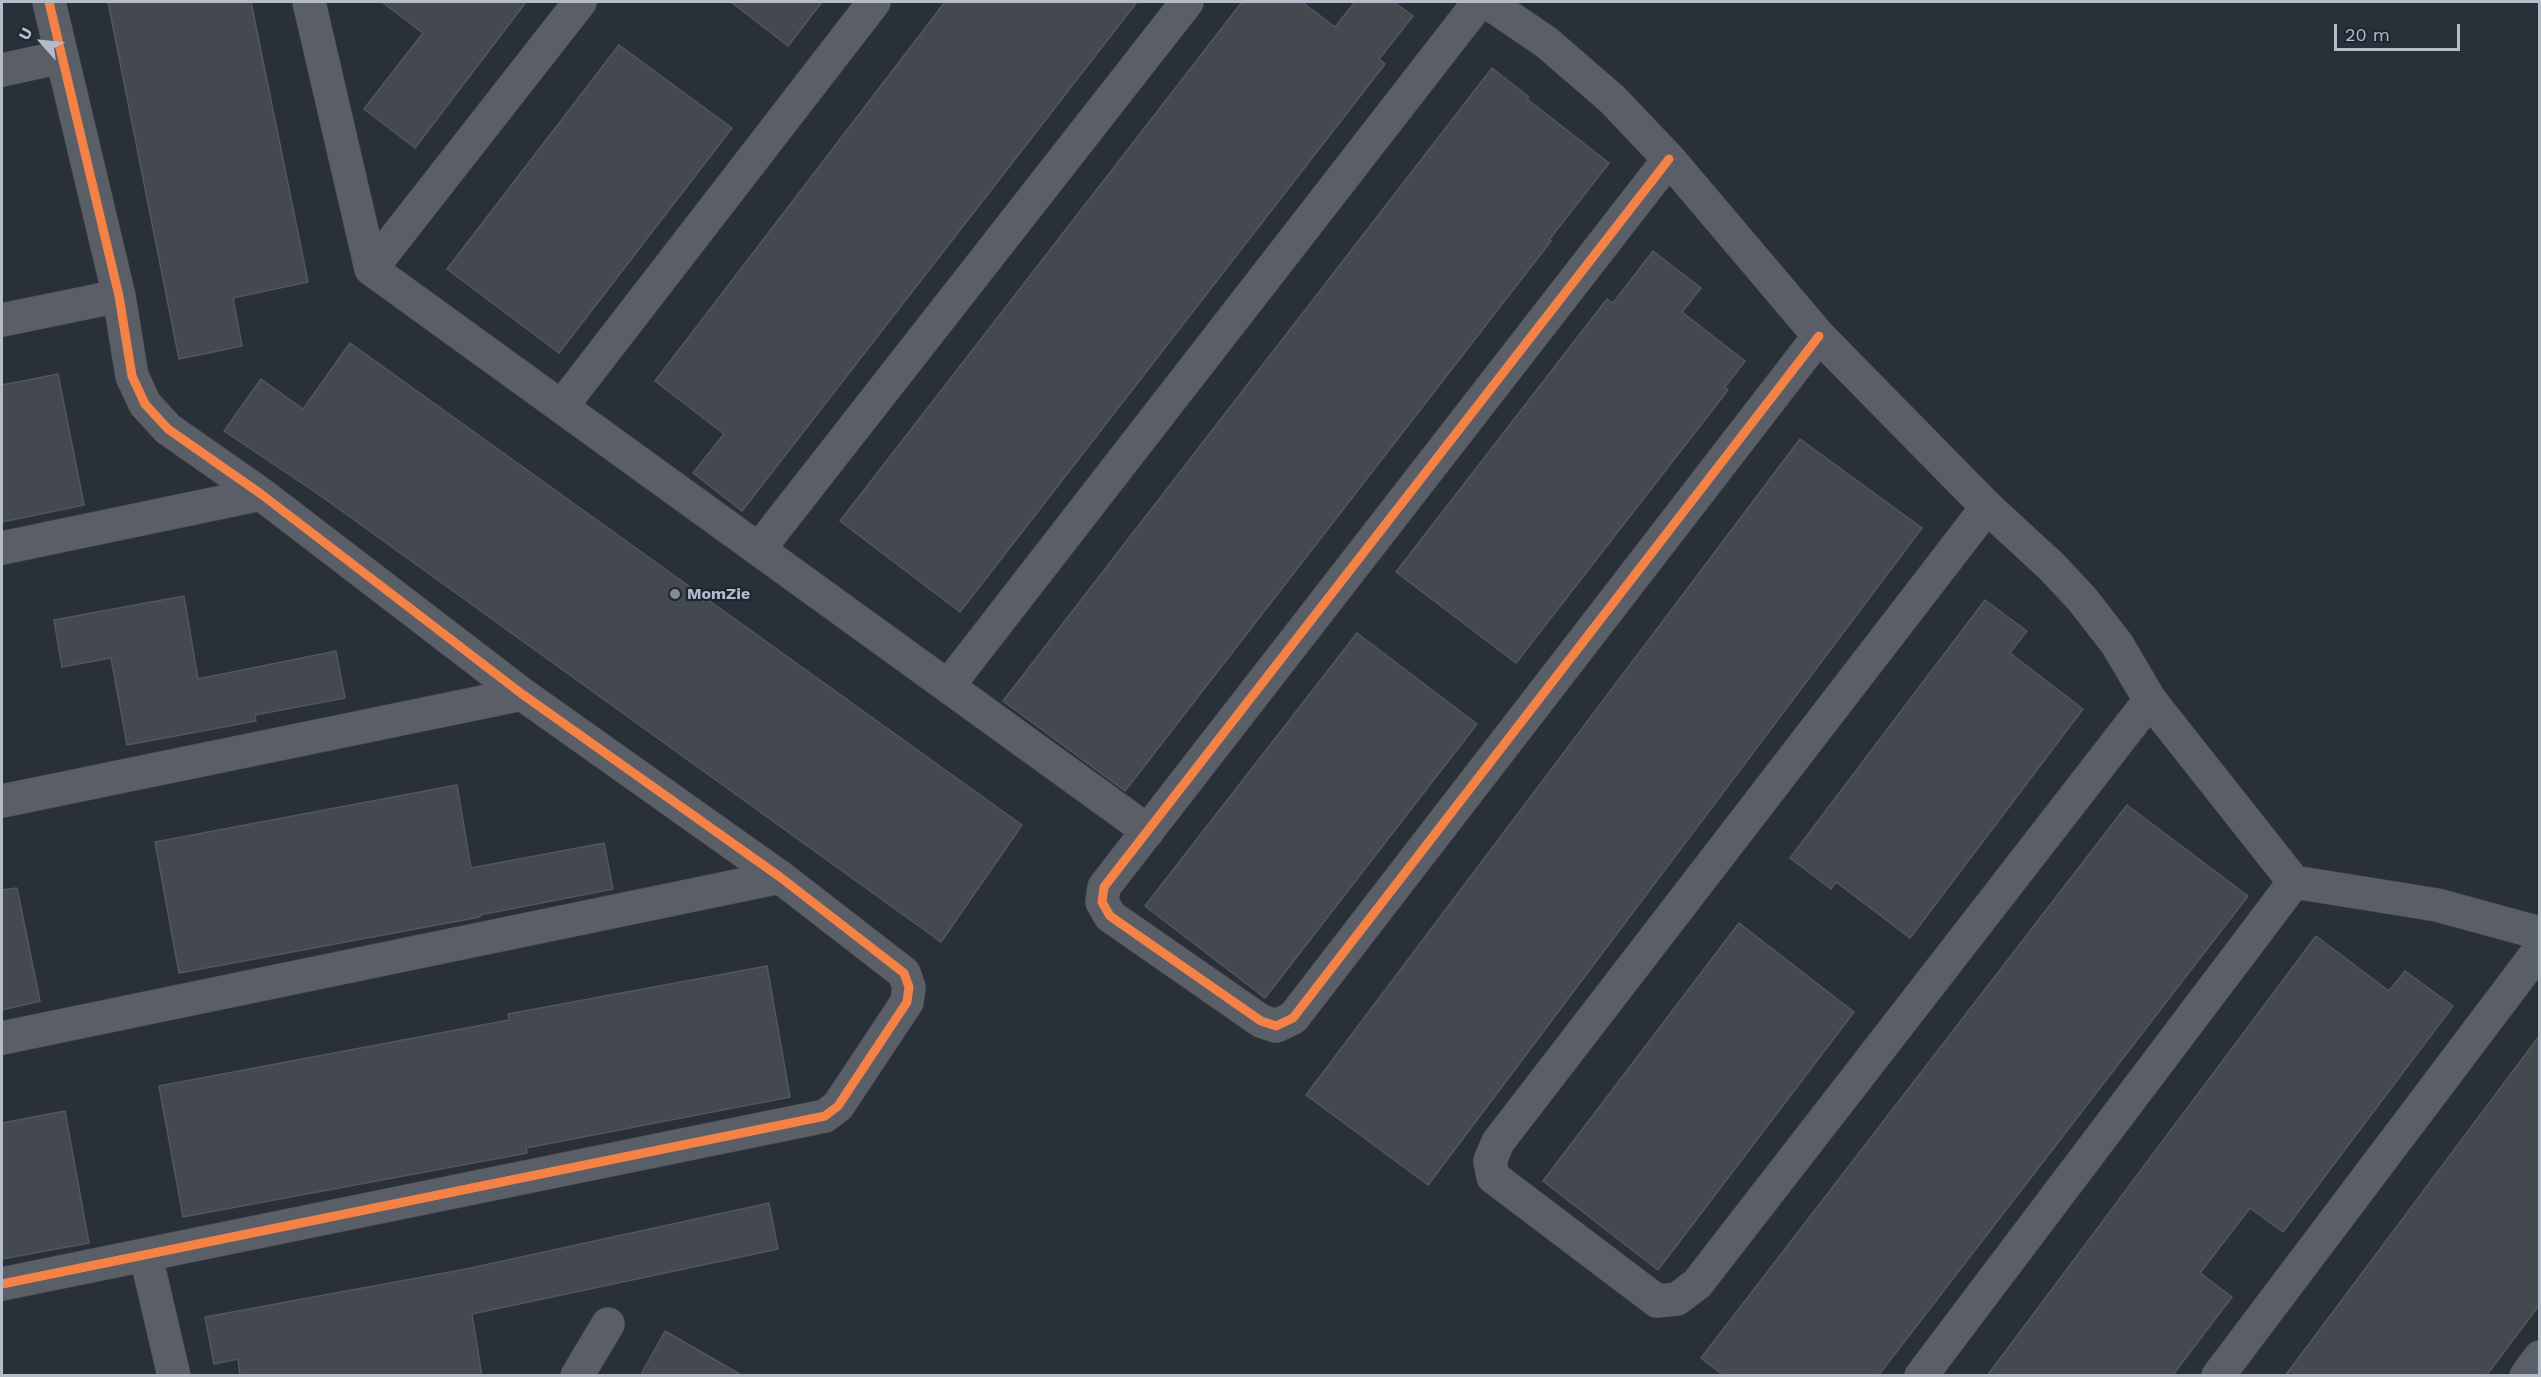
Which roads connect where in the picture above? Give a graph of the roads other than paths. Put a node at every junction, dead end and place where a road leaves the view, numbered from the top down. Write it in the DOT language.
graph roads {
  1 [pos="48,2"];
  2 [pos="309,2"];
  3 [pos="580,2"];
  4 [pos="874,2"];
  5 [pos="1187,2"];
  6 [pos="1479,2"];
  7 [pos="1487,2"];
  8 [pos="62,57"];
  9 [pos="2,70"];
  10 [pos="1669,159"];
  11 [pos="371,269"];
  12 [pos="119,296"];
  13 [pos="2,320"];
  14 [pos="1819,336"];
  15 [pos="562,406"];
  16 [pos="261,494"];
  17 [pos="1987,507"];
  18 [pos="2,548"];
  19 [pos="759,549"];
  20 [pos="948,686"];
  21 [pos="522,694"];
  22 [pos="2150,700"];
  23 [pos="2,801"];
  24 [pos="1148,831"];
  25 [pos="780,877"];
  26 [pos="2294,882"];
  27 [pos="2540,933"];
  28 [pos="2540,949"];
  29 [pos="2,1038"];
  30 [pos="146,1256"];
  31 [pos="2,1284"];
  32 [pos="608,1324"];
  33 [pos="2540,1357"];
  34 [pos="174,1376"];
  35 [pos="577,1376"];
  36 [pos="1921,1376"];
  37 [pos="2218,1376"];
  38 [pos="2526,1376"];
  1 -- 8 [label="street"];
  2 -- 11 [label="street"];
  3 -- 11 [label="street"];
  4 -- 15 [label="street"];
  5 -- 19 [label="street"];
  6 -- 20 [label="street"];
  7 -- 10 [label="street"];
  8 -- 9 [label="street"];
  8 -- 12 [label="street"];
  10 -- 14 [label="street"];
  10 -- 24 [label="street"];
  11 -- 15 [label="street"];
  12 -- 13 [label="street"];
  12 -- 16 [label="street"];
  14 -- 17 [label="street"];
  14 -- 24 [label="street"];
  15 -- 19 [label="street"];
  16 -- 18 [label="street"];
  16 -- 21 [label="street"];
  17 -- 22 [label="street"];
  17 -- 22 [label="street"];
  19 -- 20 [label="street"];
  20 -- 24 [label="street"];
  21 -- 23 [label="street"];
  21 -- 25 [label="street"];
  22 -- 26 [label="street"];
  25 -- 29 [label="street"];
  25 -- 30 [label="street"];
  26 -- 27 [label="street"];
  26 -- 36 [label="street"];
  28 -- 37 [label="street"];
  30 -- 31 [label="street"];
  30 -- 34 [label="street"];
  32 -- 35 [label="street"];
  33 -- 38 [label="street"];
}
